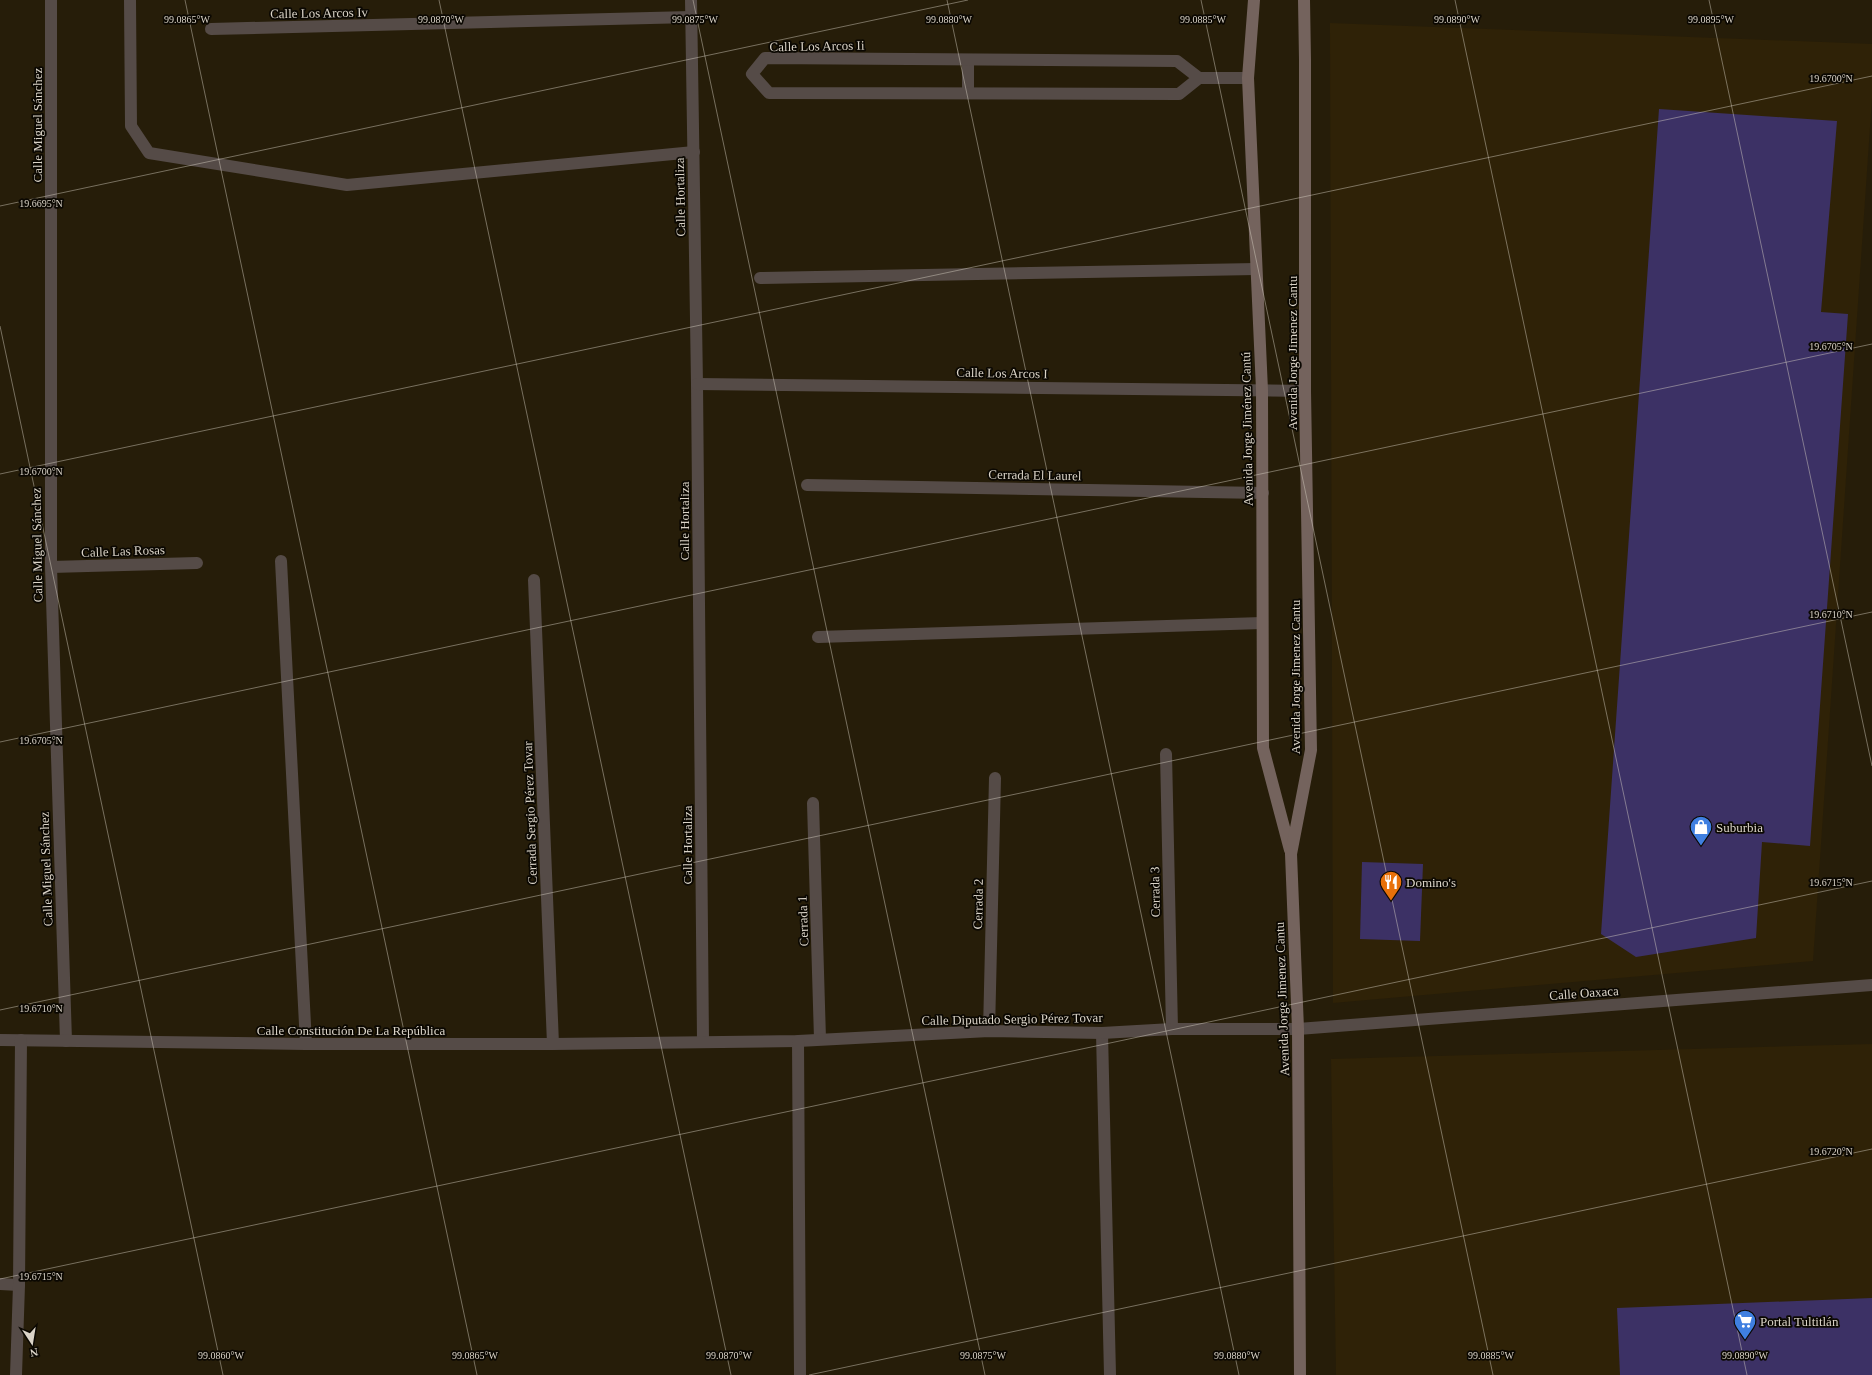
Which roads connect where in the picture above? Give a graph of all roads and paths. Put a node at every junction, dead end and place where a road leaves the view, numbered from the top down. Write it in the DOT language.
graph roads {
  1 [pos="51,0"];
  2 [pos="130,0"];
  3 [pos="691,0"];
  4 [pos="1254,0"];
  5 [pos="1304,0"];
  6 [pos="691,17"];
  7 [pos="211,30"];
  8 [pos="968,60"];
  9 [pos="1199,78"];
  10 [pos="1248,78"];
  11 [pos="968,93"];
  12 [pos="694,152"];
  13 [pos="1256,269"];
  14 [pos="760,278"];
  15 [pos="697,384"];
  16 [pos="1262,390"];
  17 [pos="1306,391"];
  18 [pos="807,485"];
  19 [pos="1263,493"];
  20 [pos="281,561"];
  21 [pos="197,563"];
  22 [pos="51,567"];
  23 [pos="534,580"];
  24 [pos="1262,624"];
  25 [pos="818,637"];
  26 [pos="1166,754"];
  27 [pos="994,778"];
  28 [pos="813,803"];
  29 [pos="1291,854"];
  30 [pos="1872,985"];
  31 [pos="1298,1028"];
  32 [pos="1172,1029"];
  33 [pos="989,1031"];
  34 [pos="1102,1032"];
  35 [pos="820,1039"];
  36 [pos="0,1040"];
  37 [pos="21,1040"];
  38 [pos="66,1041"];
  39 [pos="703,1041"];
  40 [pos="798,1041"];
  41 [pos="306,1044"];
  42 [pos="553,1044"];
  43 [pos="0,1284"];
  44 [pos="19,1285"];
  45 [pos="16,1375"];
  46 [pos="800,1375"];
  47 [pos="1110,1375"];
  48 [pos="1300,1375"];
  1 -- 22 [label="street, Calle Miguel Sánchez"];
  2 -- 12 [label="street"];
  3 -- 6 [label="street, Calle Hortaliza"];
  4 -- 10 [label="main road, Avenida Jorge Jiménez Cantú"];
  5 -- 17 [label="main road, Avenida Jorge Jimenez Cantu"];
  6 -- 7 [label="street, Calle Los Arcos Iv"];
  6 -- 12 [label="street, Calle Hortaliza"];
  8 -- 9 [label="street, Calle Los Arcos Ii"];
  8 -- 11 [label="street"];
  8 -- 11 [label="street, Calle Los Arcos Ii"];
  9 -- 10 [label="street"];
  9 -- 11 [label="street, Calle Los Arcos Ii"];
  10 -- 13 [label="main road, Avenida Jorge Jiménez Cantú"];
  12 -- 15 [label="street, Calle Hortaliza"];
  13 -- 14 [label="street"];
  13 -- 16 [label="main road, Avenida Jorge Jiménez Cantú"];
  15 -- 16 [label="street, Calle Los Arcos I"];
  15 -- 39 [label="street, Calle Hortaliza"];
  16 -- 17 [label="street, Calle Los Arcos I"];
  16 -- 19 [label="main road, Avenida Jorge Jiménez Cantú"];
  17 -- 29 [label="main road, Avenida Jorge Jimenez Cantu"];
  18 -- 19 [label="street, Cerrada El Laurel"];
  19 -- 24 [label="main road, Avenida Jorge Jiménez Cantú"];
  20 -- 41 [label="street"];
  21 -- 22 [label="street, Calle Las Rosas"];
  22 -- 38 [label="street, Calle Miguel Sánchez"];
  23 -- 42 [label="street, Cerrada Sergio Pérez Tovar"];
  24 -- 25 [label="street"];
  24 -- 29 [label="main road, Avenida Jorge Jiménez Cantú"];
  26 -- 32 [label="street, Cerrada 3"];
  27 -- 33 [label="street, Cerrada 2"];
  28 -- 35 [label="street, Cerrada 1"];
  29 -- 31 [label="main road, Avenida Jorge Jimenez Cantu"];
  30 -- 31 [label="street, Calle Oaxaca"];
  31 -- 32 [label="street, Calle Diputado Sergio Pérez Tovar"];
  31 -- 48 [label="main road, Avenida Jorge Jimenez Cantu"];
  32 -- 34 [label="street, Calle Diputado Sergio Pérez Tovar"];
  33 -- 34 [label="street, Calle Diputado Sergio Pérez Tovar"];
  33 -- 35 [label="street, Calle Diputado Sergio Pérez Tovar"];
  34 -- 47 [label="street"];
  35 -- 40 [label="street, Calle Diputado Sergio Pérez Tovar"];
  36 -- 37 [label="street, Calle Constitución De La República"];
  37 -- 38 [label="street, Calle Constitución De La República"];
  37 -- 44 [label="street"];
  38 -- 41 [label="street, Calle Constitución De La República"];
  39 -- 40 [label="street, Calle Diputado Sergio Pérez Tovar"];
  39 -- 42 [label="street, Calle Constitución De La República"];
  40 -- 46 [label="street"];
  41 -- 42 [label="street, Calle Constitución De La República"];
  43 -- 44 [label="street"];
  44 -- 45 [label="street"];
}
